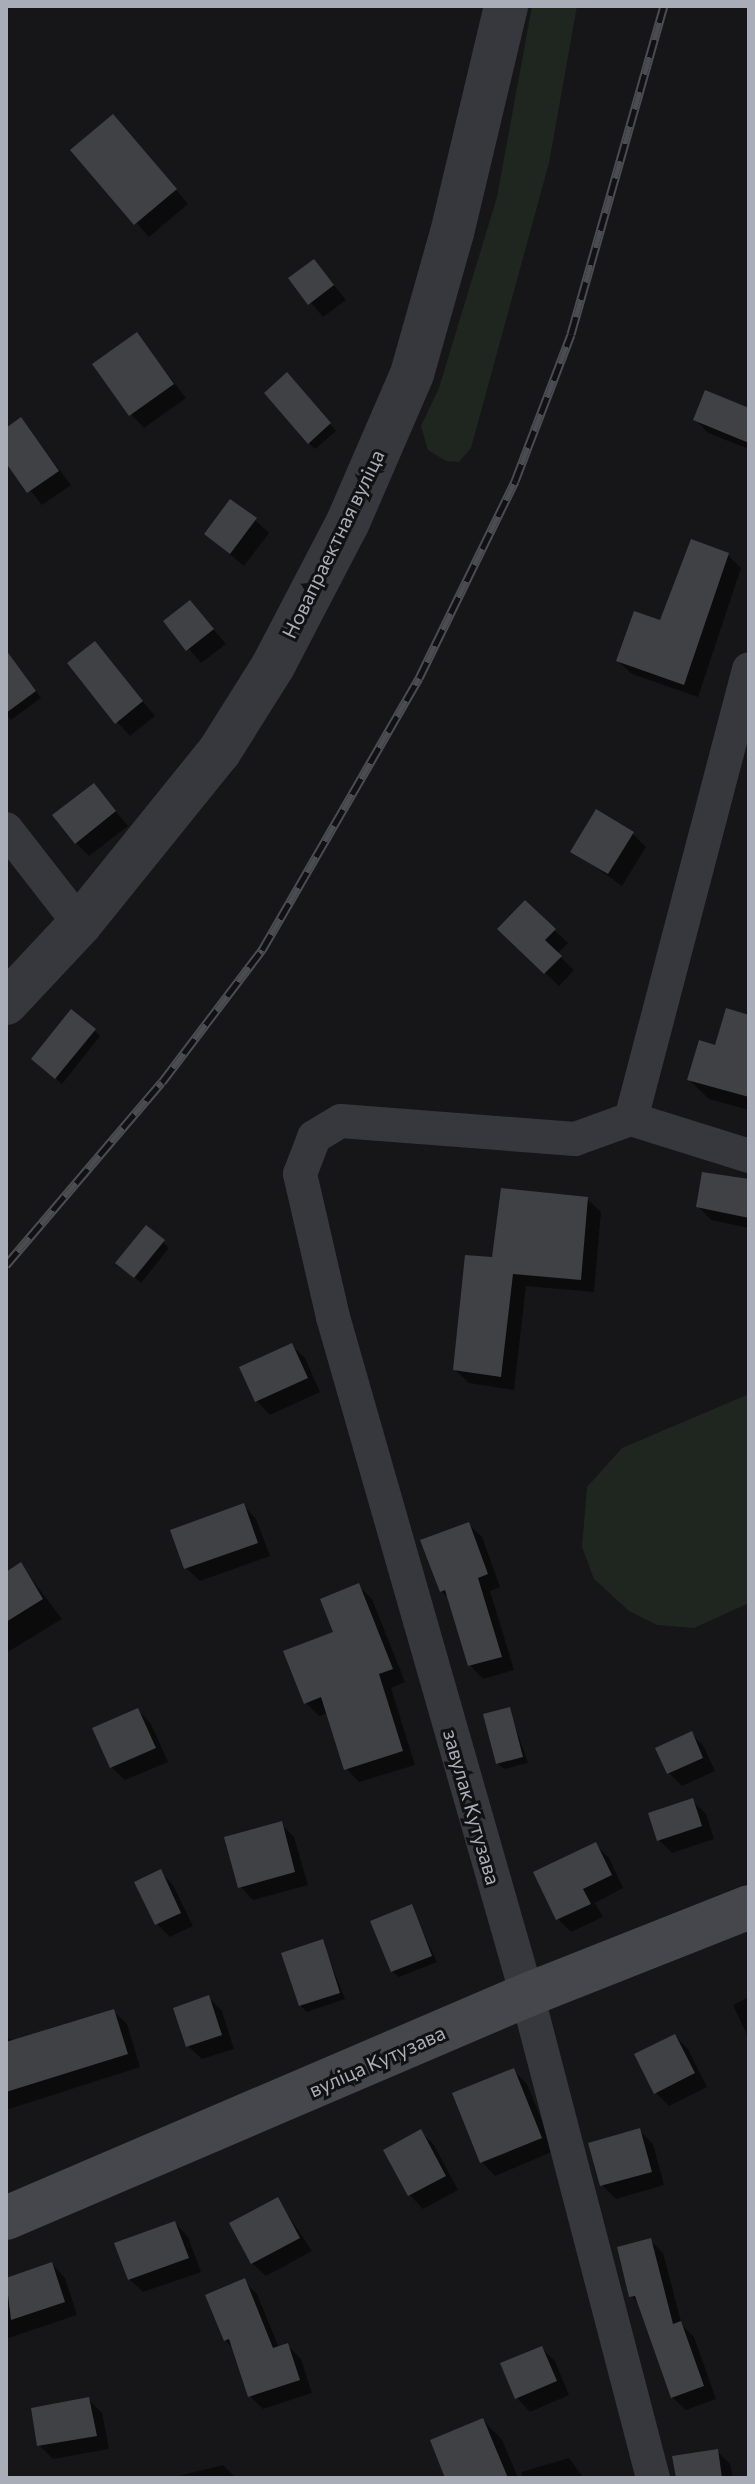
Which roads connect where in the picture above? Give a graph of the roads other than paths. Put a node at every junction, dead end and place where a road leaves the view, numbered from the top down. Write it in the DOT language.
graph roads {
  1 [pos="506,6"];
  2 [pos="749,669"];
  3 [pos="6,829"];
  4 [pos="80,924"];
  5 [pos="6,1003"];
  6 [pos="631,1119"];
  7 [pos="749,1156"];
  8 [pos="749,1907"];
  9 [pos="527,1995"];
  10 [pos="6,2218"];
  11 [pos="653,2478"];
  1 -- 4 [label="street, Новапраектная вуліца"];
  2 -- 6 [label="street"];
  3 -- 4 [label="street"];
  4 -- 5 [label="street, Новапраектная вуліца"];
  6 -- 7 [label="street"];
  6 -- 9 [label="street, завулак Кутузава"];
  8 -- 9 [label="main road, вуліца Кутузава"];
  9 -- 10 [label="main road, вуліца Кутузава"];
  9 -- 11 [label="street, завулак Кутузава"];
}
